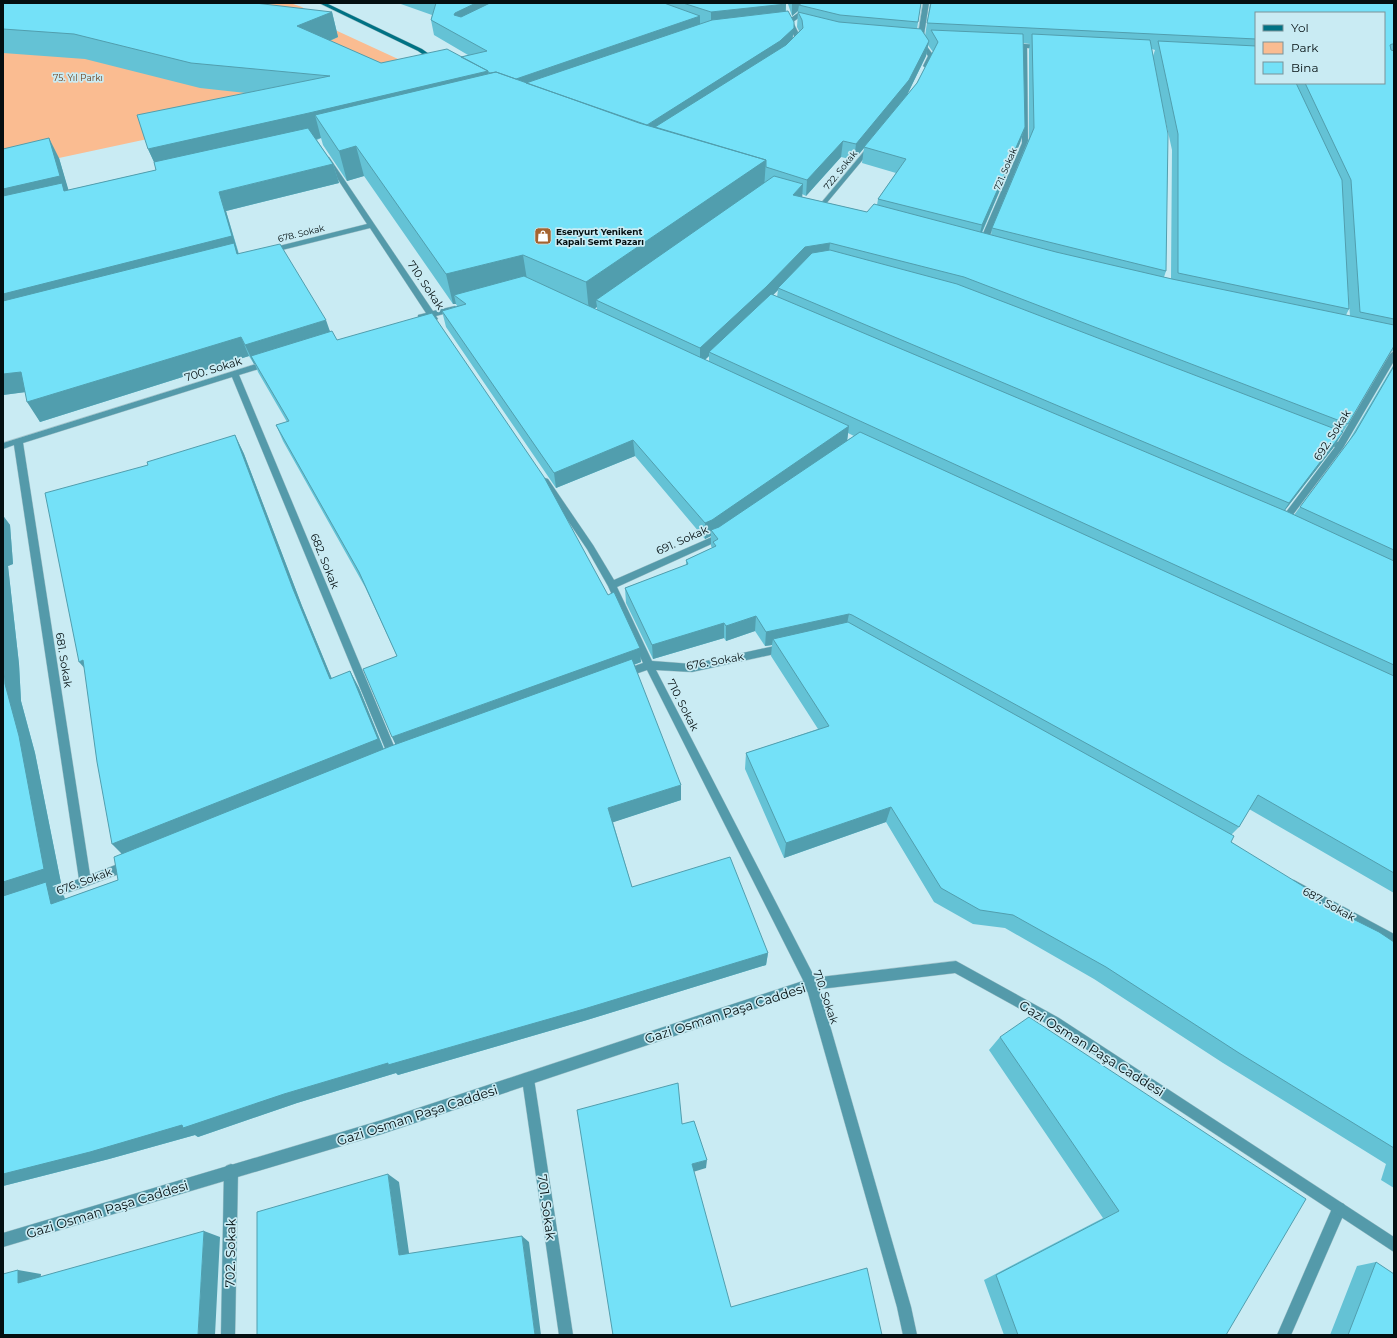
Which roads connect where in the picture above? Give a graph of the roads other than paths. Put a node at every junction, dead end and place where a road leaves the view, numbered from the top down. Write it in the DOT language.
graph roads {
  1 [pos="322,3"];
  2 [pos="816,3"];
  3 [pos="926,3"];
  4 [pos="789,19"];
  5 [pos="774,24"];
  6 [pos="797,24"];
  7 [pos="916,41"];
  8 [pos="927,41"];
  9 [pos="1002,45"];
  10 [pos="1024,46"];
  11 [pos="1048,47"];
  12 [pos="792,48"];
  13 [pos="444,66"];
  14 [pos="925,69"];
  15 [pos="877,138"];
  16 [pos="321,149"];
  17 [pos="816,201"];
  18 [pos="823,204"];
  19 [pos="831,206"];
  20 [pos="372,225"];
  21 [pos="974,244"];
  22 [pos="985,247"];
  23 [pos="264,253"];
  24 [pos="461,307"];
  25 [pos="431,314"];
  26 [pos="416,319"];
  27 [pos="440,327"];
  28 [pos="1394,354"];
  29 [pos="280,360"];
  30 [pos="235,374"];
  31 [pos="1318,438"];
  32 [pos="18,441"];
  33 [pos="3,446"];
  34 [pos="1340,446"];
  35 [pos="537,469"];
  36 [pos="1281,524"];
  37 [pos="728,530"];
  38 [pos="612,585"];
  39 [pos="792,646"];
  40 [pos="649,665"];
  41 [pos="611,679"];
  42 [pos="394,758"];
  43 [pos="137,862"];
  44 [pos="1283,878"];
  45 [pos="85,882"];
  46 [pos="33,899"];
  47 [pos="1394,940"];
  48 [pos="812,984"];
  49 [pos="528,1079"];
  50 [pos="231,1171"];
  51 [pos="1339,1209"];
  52 [pos="3,1240"];
  53 [pos="1394,1245"];
  54 [pos="228,1335"];
  55 [pos="566,1335"];
  56 [pos="910,1335"];
  57 [pos="1284,1335"];
  1 -- 13 [label="main road"];
  2 -- 4 [label="street"];
  3 -- 7 [label="street"];
  4 -- 5 [label="street"];
  4 -- 6 [label="street"];
  4 -- 12 [label="street"];
  7 -- 8 [label="street"];
  7 -- 14 [label="street"];
  9 -- 10 [label="street"];
  10 -- 11 [label="street"];
  10 -- 22 [label="street, 721. Sokak"];
  15 -- 18 [label="street, 722. Sokak"];
  16 -- 20 [label="street, 710. Sokak"];
  17 -- 18 [label="main road"];
  18 -- 19 [label="main road"];
  20 -- 23 [label="street, 678. Sokak"];
  20 -- 25 [label="street, 710. Sokak"];
  21 -- 22 [label="main road"];
  24 -- 25 [label="street"];
  25 -- 26 [label="street"];
  25 -- 27 [label="street, 710. Sokak"];
  28 -- 34 [label="street, 692. Sokak"];
  29 -- 30 [label="street, 700. Sokak"];
  30 -- 32 [label="street, 700. Sokak"];
  30 -- 42 [label="street, 682. Sokak"];
  31 -- 34 [label="street"];
  32 -- 33 [label="street, 700. Sokak"];
  32 -- 45 [label="street, 681. Sokak"];
  34 -- 36 [label="street, 692. Sokak"];
  35 -- 38 [label="street, 710. Sokak"];
  37 -- 38 [label="street, 691. Sokak"];
  38 -- 40 [label="street, 710. Sokak"];
  39 -- 40 [label="street, 676. Sokak"];
  40 -- 41 [label="street, 676. Sokak"];
  40 -- 48 [label="street, 710. Sokak"];
  43 -- 45 [label="street, 676. Sokak"];
  44 -- 47 [label="street, 687. Sokak"];
  45 -- 46 [label="street, 676. Sokak"];
  48 -- 49 [label="street, Gazi Osman Paşa Caddesi"];
  48 -- 51 [label="street, Gazi Osman Paşa Caddesi"];
  48 -- 56 [label="street, 710. Sokak"];
  49 -- 50 [label="street, Gazi Osman Paşa Caddesi"];
  49 -- 55 [label="street, 701. Sokak"];
  50 -- 52 [label="street, Gazi Osman Paşa Caddesi"];
  50 -- 54 [label="street, 702. Sokak"];
  51 -- 53 [label="street, Gazi Osman Paşa Caddesi"];
  51 -- 57 [label="street"];
}
